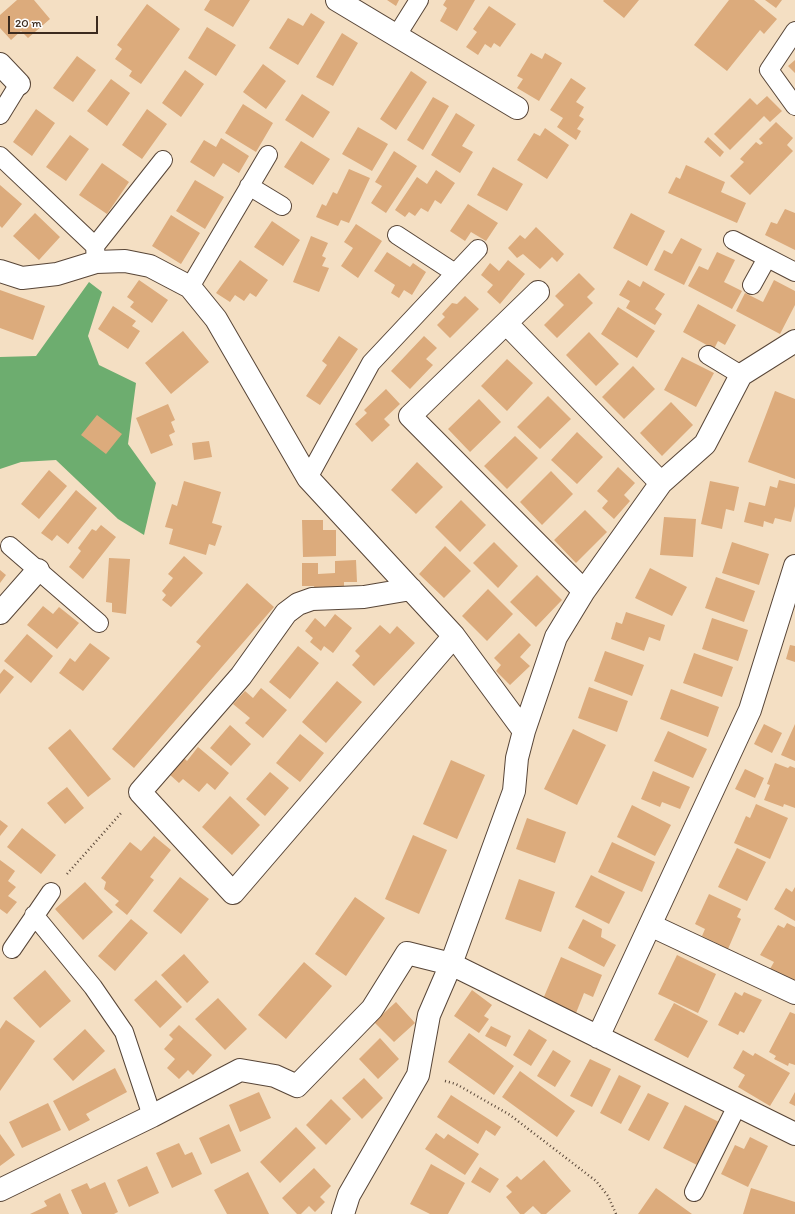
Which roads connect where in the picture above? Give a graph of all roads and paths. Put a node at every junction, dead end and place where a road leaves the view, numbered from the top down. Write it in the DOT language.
graph roads {
  1 [pos="337,0"];
  2 [pos="419,0"];
  3 [pos="795,31"];
  4 [pos="397,35"];
  5 [pos="0,64"];
  6 [pos="19,84"];
  7 [pos="795,106"];
  8 [pos="517,108"];
  9 [pos="0,115"];
  10 [pos="268,155"];
  11 [pos="0,156"];
  12 [pos="163,160"];
  13 [pos="250,186"];
  14 [pos="282,206"];
  15 [pos="397,235"];
  16 [pos="733,240"];
  17 [pos="478,249"];
  18 [pos="96,254"];
  19 [pos="767,258"];
  20 [pos="0,271"];
  21 [pos="795,272"];
  22 [pos="454,273"];
  23 [pos="752,285"];
  24 [pos="190,287"];
  25 [pos="538,292"];
  26 [pos="506,323"];
  27 [pos="795,341"];
  28 [pos="708,356"];
  29 [pos="741,375"];
  30 [pos="308,478"];
  31 [pos="661,482"];
  32 [pos="10,546"];
  33 [pos="795,566"];
  34 [pos="38,570"];
  35 [pos="411,589"];
  36 [pos="584,591"];
  37 [pos="789,608"];
  38 [pos="0,612"];
  39 [pos="99,623"];
  40 [pos="454,636"];
  41 [pos="524,732"];
  42 [pos="107,830"];
  43 [pos="51,892"];
  44 [pos="34,915"];
  45 [pos="650,925"];
  46 [pos="12,949"];
  47 [pos="451,964"];
  48 [pos="795,993"];
  49 [pos="598,1036"];
  50 [pos="418,1075"];
  51 [pos="737,1106"];
  52 [pos="152,1116"];
  53 [pos="795,1134"];
  54 [pos="0,1190"];
  55 [pos="694,1192"];
  56 [pos="343,1214"];
  57 [pos="616,1214"];
  1 -- 4 [label="street"];
  2 -- 4 [label="lane"];
  3 -- 7 [label="lane"];
  4 -- 8 [label="street"];
  5 -- 6 [label="street"];
  6 -- 9 [label="lane"];
  10 -- 13 [label="lane"];
  11 -- 18 [label="lane"];
  12 -- 18 [label="lane"];
  13 -- 14 [label="lane"];
  13 -- 24 [label="lane"];
  15 -- 22 [label="lane"];
  16 -- 19 [label="lane"];
  17 -- 22 [label="lane"];
  18 -- 20 [label="street"];
  18 -- 24 [label="street"];
  19 -- 21 [label="lane"];
  19 -- 23 [label="lane"];
  22 -- 30 [label="lane"];
  24 -- 30 [label="street"];
  25 -- 26 [label="street"];
  26 -- 31 [label="street"];
  26 -- 36 [label="street"];
  27 -- 29 [label="street"];
  28 -- 29 [label="lane"];
  29 -- 31 [label="street"];
  30 -- 35 [label="street"];
  31 -- 36 [label="street"];
  32 -- 34 [label="lane"];
  33 -- 37 [label="street"];
  34 -- 38 [label="street"];
  34 -- 39 [label="lane"];
  35 -- 40 [label="street"];
  35 -- 40 [label="street"];
  36 -- 41 [label="street"];
  37 -- 45 [label="street"];
  40 -- 41 [label="street"];
  41 -- 47 [label="street"];
  42 -- 43 [label="path"];
  43 -- 44 [label="lane"];
  44 -- 46 [label="lane"];
  44 -- 52 [label="lane"];
  45 -- 48 [label="street"];
  45 -- 49 [label="street"];
  47 -- 49 [label="street"];
  47 -- 50 [label="street"];
  47 -- 52 [label="street"];
  49 -- 51 [label="street"];
  50 -- 56 [label="street"];
  50 -- 57 [label="path"];
  51 -- 53 [label="street"];
  51 -- 55 [label="lane"];
  52 -- 54 [label="street"];
}
